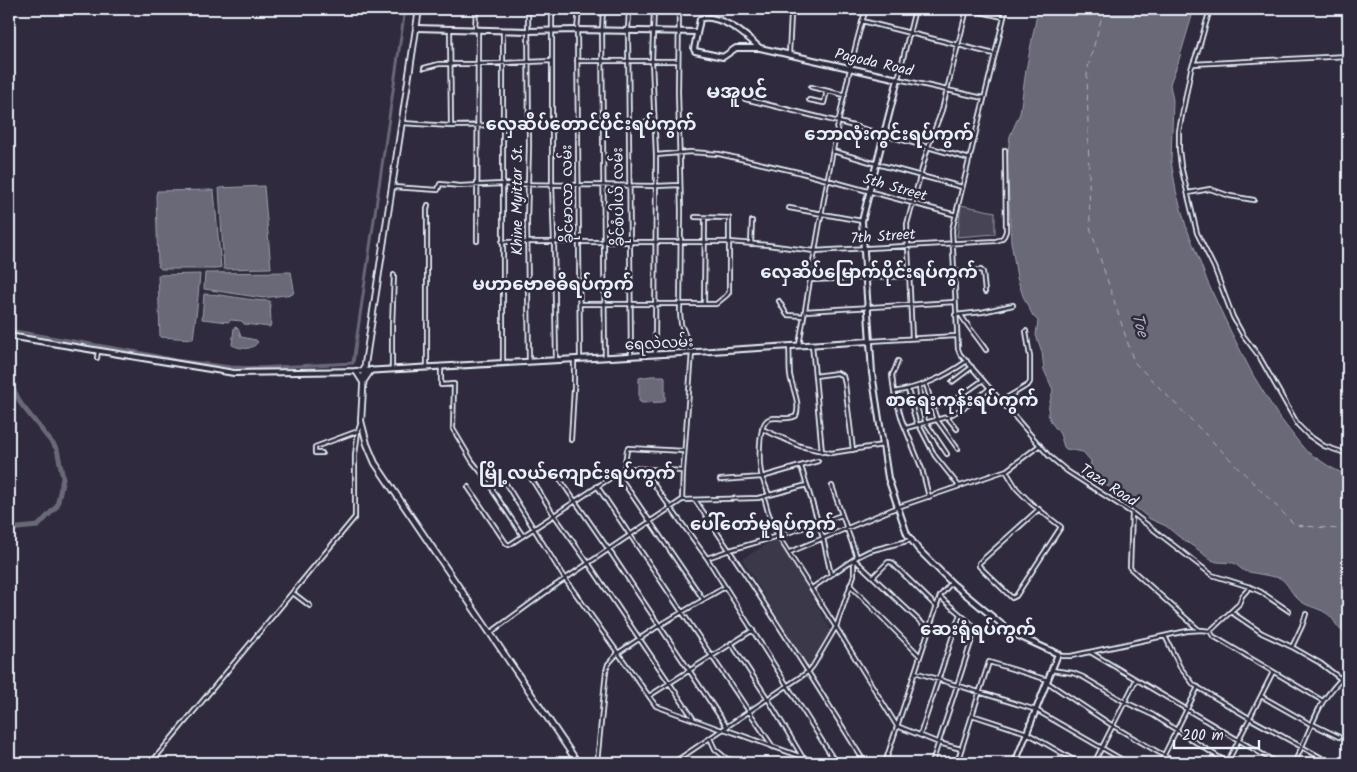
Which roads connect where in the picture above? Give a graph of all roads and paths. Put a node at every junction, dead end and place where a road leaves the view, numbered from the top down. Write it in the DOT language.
graph roads {
  1 [pos="418,9"];
  2 [pos="476,9"];
  3 [pos="528,9"];
  4 [pos="552,9"];
  5 [pos="579,9"];
  6 [pos="603,9"];
  7 [pos="629,9"];
  8 [pos="654,9"];
  9 [pos="679,9"];
  10 [pos="772,9"];
  11 [pos="866,9"];
  12 [pos="915,9"];
  13 [pos="1006,9"];
  14 [pos="1210,9"];
  15 [pos="1003,17"];
  16 [pos="862,21"];
  17 [pos="416,28"];
  18 [pos="450,29"];
  19 [pos="477,30"];
  20 [pos="504,30"];
  21 [pos="552,30"];
  22 [pos="577,30"];
  23 [pos="602,30"];
  24 [pos="628,30"];
  25 [pos="653,30"];
  26 [pos="527,31"];
  27 [pos="678,31"];
  28 [pos="697,32"];
  29 [pos="909,33"];
  30 [pos="958,45"];
  31 [pos="760,48"];
  32 [pos="789,54"];
  33 [pos="994,54"];
  34 [pos="1348,56"];
  35 [pos="602,60"];
  36 [pos="552,61"];
  37 [pos="577,61"];
  38 [pos="628,61"];
  39 [pos="652,61"];
  40 [pos="678,61"];
  41 [pos="503,63"];
  42 [pos="528,63"];
  43 [pos="477,64"];
  44 [pos="1193,64"];
  45 [pos="450,65"];
  46 [pos="424,68"];
  47 [pos="850,68"];
  48 [pos="898,79"];
  49 [pos="811,87"];
  50 [pos="947,90"];
  51 [pos="827,91"];
  52 [pos="845,95"];
  53 [pos="983,98"];
  54 [pos="744,99"];
  55 [pos="809,100"];
  56 [pos="628,122"];
  57 [pos="655,122"];
  58 [pos="839,122"];
  59 [pos="401,123"];
  60 [pos="552,123"];
  61 [pos="578,123"];
  62 [pos="603,123"];
  63 [pos="529,124"];
  64 [pos="478,125"];
  65 [pos="503,125"];
  66 [pos="451,126"];
  67 [pos="885,135"];
  68 [pos="928,147"];
  69 [pos="1005,150"];
  70 [pos="833,151"];
  71 [pos="680,153"];
  72 [pos="656,155"];
  73 [pos="970,159"];
  74 [pos="877,164"];
  75 [pos="920,176"];
  76 [pos="828,180"];
  77 [pos="478,184"];
  78 [pos="502,184"];
  79 [pos="528,184"];
  80 [pos="578,184"];
  81 [pos="680,184"];
  82 [pos="552,185"];
  83 [pos="604,185"];
  84 [pos="629,185"];
  85 [pos="392,186"];
  86 [pos="656,186"];
  87 [pos="962,187"];
  88 [pos="869,191"];
  89 [pos="1188,193"];
  90 [pos="1254,200"];
  91 [pos="912,204"];
  92 [pos="428,205"];
  93 [pos="789,208"];
  94 [pos="822,214"];
  95 [pos="956,215"];
  96 [pos="695,217"];
  97 [pos="705,217"];
  98 [pos="752,221"];
  99 [pos="862,221"];
  100 [pos="477,241"];
  101 [pos="579,241"];
  102 [pos="502,242"];
  103 [pos="528,242"];
  104 [pos="554,242"];
  105 [pos="604,242"];
  106 [pos="630,242"];
  107 [pos="656,242"];
  108 [pos="680,242"];
  109 [pos="705,242"];
  110 [pos="729,242"];
  111 [pos="953,243"];
  112 [pos="750,244"];
  113 [pos="908,246"];
  114 [pos="864,249"];
  115 [pos="814,251"];
  116 [pos="954,272"];
  117 [pos="394,274"];
  118 [pos="910,276"];
  119 [pos="865,278"];
  120 [pos="811,280"];
  121 [pos="984,292"];
  122 [pos="779,301"];
  123 [pos="955,302"];
  124 [pos="580,304"];
  125 [pos="605,304"];
  126 [pos="630,304"];
  127 [pos="655,304"];
  128 [pos="680,304"];
  129 [pos="704,304"];
  130 [pos="911,305"];
  131 [pos="1013,305"];
  132 [pos="867,308"];
  133 [pos="805,311"];
  134 [pos="955,315"];
  135 [pos="961,315"];
  136 [pos="804,316"];
  137 [pos="1026,331"];
  138 [pos="9,336"];
  139 [pos="956,336"];
  140 [pos="912,338"];
  141 [pos="869,341"];
  142 [pos="812,344"];
  143 [pos="799,345"];
  144 [pos="789,346"];
  145 [pos="986,350"];
  146 [pos="98,351"];
  147 [pos="689,352"];
  148 [pos="655,354"];
  149 [pos="631,356"];
  150 [pos="605,357"];
  151 [pos="96,358"];
  152 [pos="574,359"];
  153 [pos="580,359"];
  154 [pos="556,360"];
  155 [pos="529,361"];
  156 [pos="898,361"];
  157 [pos="967,361"];
  158 [pos="502,363"];
  159 [pos="441,366"];
  160 [pos="427,367"];
  161 [pos="972,367"];
  162 [pos="392,369"];
  163 [pos="371,370"];
  164 [pos="356,371"];
  165 [pos="364,371"];
  166 [pos="815,376"];
  167 [pos="983,380"];
  168 [pos="363,382"];
  169 [pos="952,382"];
  170 [pos="926,384"];
  171 [pos="919,386"];
  172 [pos="990,388"];
  173 [pos="908,389"];
  174 [pos="894,392"];
  175 [pos="1001,401"];
  176 [pos="946,402"];
  177 [pos="952,402"];
  178 [pos="933,408"];
  179 [pos="947,417"];
  180 [pos="938,420"];
  181 [pos="361,421"];
  182 [pos="927,423"];
  183 [pos="918,425"];
  184 [pos="906,428"];
  185 [pos="762,429"];
  186 [pos="956,429"];
  187 [pos="358,431"];
  188 [pos="571,440"];
  189 [pos="883,445"];
  190 [pos="1040,445"];
  191 [pos="958,449"];
  192 [pos="853,450"];
  193 [pos="684,451"];
  194 [pos="822,452"];
  195 [pos="322,453"];
  196 [pos="947,454"];
  197 [pos="1348,454"];
  198 [pos="818,461"];
  199 [pos="801,466"];
  200 [pos="624,469"];
  201 [pos="683,471"];
  202 [pos="1006,471"];
  203 [pos="490,474"];
  204 [pos="529,474"];
  205 [pos="617,474"];
  206 [pos="485,476"];
  207 [pos="559,478"];
  208 [pos="762,478"];
  209 [pos="720,480"];
  210 [pos="652,482"];
  211 [pos="506,484"];
  212 [pos="807,485"];
  213 [pos="597,486"];
  214 [pos="832,486"];
  215 [pos="959,486"];
  216 [pos="468,487"];
  217 [pos="769,496"];
  218 [pos="764,497"];
  219 [pos="929,497"];
  220 [pos="682,500"];
  221 [pos="695,500"];
  222 [pos="575,501"];
  223 [pos="898,507"];
  224 [pos="671,509"];
  225 [pos="1039,509"];
  226 [pos="1132,513"];
  227 [pos="554,515"];
  228 [pos="842,515"];
  229 [pos="651,522"];
  230 [pos="818,523"];
  231 [pos="847,528"];
  232 [pos="534,529"];
  233 [pos="630,535"];
  234 [pos="522,536"];
  235 [pos="778,536"];
  236 [pos="823,538"];
  237 [pos="911,540"];
  238 [pos="610,550"];
  239 [pos="730,550"];
  240 [pos="789,552"];
  241 [pos="707,558"];
  242 [pos="856,558"];
  243 [pos="589,564"];
  244 [pos="832,575"];
  245 [pos="873,577"];
  246 [pos="565,579"];
  247 [pos="952,582"];
  248 [pos="850,585"];
  249 [pos="725,587"];
  250 [pos="1250,587"];
  251 [pos="812,588"];
  252 [pos="293,593"];
  253 [pos="940,597"];
  254 [pos="703,599"];
  255 [pos="310,606"];
  256 [pos="937,607"];
  257 [pos="1289,610"];
  258 [pos="682,612"];
  259 [pos="1231,612"];
  260 [pos="960,614"];
  261 [pos="1306,614"];
  262 [pos="660,625"];
  263 [pos="836,627"];
  264 [pos="752,630"];
  265 [pos="929,630"];
  266 [pos="1199,630"];
  267 [pos="1210,631"];
  268 [pos="490,633"];
  269 [pos="1165,636"];
  270 [pos="638,638"];
  271 [pos="732,643"];
  272 [pos="1292,646"];
  273 [pos="618,652"];
  274 [pos="1089,652"];
  275 [pos="1058,654"];
  276 [pos="712,656"];
  277 [pos="920,656"];
  278 [pos="690,670"];
  279 [pos="1051,670"];
  280 [pos="809,671"];
  281 [pos="1348,671"];
  282 [pos="915,672"];
  283 [pos="1274,672"];
  284 [pos="938,680"];
  285 [pos="1136,680"];
  286 [pos="1341,680"];
  287 [pos="1047,681"];
  288 [pos="669,683"];
  289 [pos="958,685"];
  290 [pos="788,686"];
  291 [pos="1198,687"];
  292 [pos="979,693"];
  293 [pos="649,696"];
  294 [pos="1262,696"];
  295 [pos="768,699"];
  296 [pos="1323,701"];
  297 [pos="1125,702"];
  298 [pos="1186,709"];
  299 [pos="1036,710"];
  300 [pos="749,712"];
  301 [pos="972,715"];
  302 [pos="1251,719"];
  303 [pos="693,720"];
  304 [pos="1312,725"];
  305 [pos="897,726"];
  306 [pos="1113,726"];
  307 [pos="724,728"];
  308 [pos="1176,731"];
  309 [pos="1027,733"];
  310 [pos="920,735"];
  311 [pos="1339,737"];
  312 [pos="710,738"];
  313 [pos="1239,740"];
  314 [pos="939,742"];
  315 [pos="773,747"];
  316 [pos="1102,748"];
  317 [pos="1302,748"];
  318 [pos="961,750"];
  319 [pos="1164,755"];
  320 [pos="803,758"];
  321 [pos="1330,762"];
  322 [pos="151,763"];
  323 [pos="578,763"];
  324 [pos="597,763"];
  325 [pos="673,763"];
  326 [pos="752,763"];
  327 [pos="819,763"];
  328 [pos="836,763"];
  329 [pos="865,763"];
  330 [pos="885,763"];
  331 [pos="932,763"];
  332 [pos="957,763"];
  333 [pos="1015,763"];
  334 [pos="1079,763"];
  335 [pos="1094,763"];
  336 [pos="1128,763"];
  337 [pos="1160,763"];
  338 [pos="1178,763"];
  339 [pos="1228,763"];
  340 [pos="1278,763"];
  341 [pos="1294,763"];
  1 -- 17 [label="main road"];
  2 -- 19 [label="street"];
  3 -- 26 [label="street, Khine Myittar St."];
  4 -- 21 [label="street"];
  5 -- 22 [label="street, ခိုင်မာလာ လမ်း"];
  6 -- 23 [label="street"];
  7 -- 24 [label="street, ခိုင်စံပါယ် လမ်း"];
  8 -- 25 [label="street"];
  9 -- 27 [label="street"];
  10 -- 32 [label="street"];
  11 -- 16 [label="street"];
  12 -- 29 [label="street"];
  13 -- 15 [label="street, Taza Road"];
  14 -- 44 [label="street"];
  15 -- 30 [label="street"];
  15 -- 33 [label="street, Taza Road"];
  16 -- 29 [label="street"];
  16 -- 47 [label="street"];
  17 -- 18 [label="main road"];
  17 -- 59 [label="main road"];
  18 -- 19 [label="main road"];
  18 -- 45 [label="street"];
  19 -- 20 [label="main road"];
  19 -- 43 [label="street"];
  20 -- 26 [label="main road"];
  20 -- 41 [label="street"];
  21 -- 22 [label="main road"];
  21 -- 26 [label="main road"];
  21 -- 36 [label="street"];
  22 -- 23 [label="main road"];
  22 -- 37 [label="street, ခိုင်မာလာ လမ်း"];
  23 -- 24 [label="main road"];
  23 -- 35 [label="street"];
  24 -- 25 [label="main road"];
  24 -- 38 [label="street, ခိုင်စံပါယ် လမ်း"];
  25 -- 27 [label="main road"];
  25 -- 39 [label="street"];
  26 -- 42 [label="street, Khine Myittar St."];
  27 -- 28 [label="main road"];
  27 -- 40 [label="street"];
  28 -- 31 [label="main road, Pagoda Road"];
  28 -- 31 [label="main road, Pagoda Road"];
  29 -- 30 [label="street"];
  29 -- 48 [label="street"];
  30 -- 33 [label="street"];
  30 -- 50 [label="street"];
  31 -- 32 [label="main road, Pagoda Road"];
  32 -- 47 [label="main road, Pagoda Road"];
  33 -- 53 [label="street, Taza Road"];
  34 -- 44 [label="street"];
  35 -- 37 [label="street"];
  35 -- 38 [label="street"];
  35 -- 62 [label="street"];
  36 -- 42 [label="street"];
  36 -- 60 [label="street"];
  37 -- 61 [label="street, ခိုင်မာလာ လမ်း"];
  38 -- 39 [label="street"];
  38 -- 56 [label="street, ခိုင်စံပါယ် လမ်း"];
  39 -- 40 [label="street"];
  39 -- 57 [label="street"];
  40 -- 71 [label="street"];
  41 -- 42 [label="street"];
  41 -- 43 [label="street"];
  41 -- 65 [label="street"];
  42 -- 63 [label="street, Khine Myittar St."];
  43 -- 45 [label="street"];
  43 -- 64 [label="street"];
  44 -- 89 [label="street"];
  45 -- 46 [label="street"];
  45 -- 66 [label="street"];
  47 -- 48 [label="main road, Pagoda Road"];
  47 -- 52 [label="street"];
  48 -- 50 [label="street, Pagoda Road"];
  48 -- 67 [label="main road"];
  49 -- 51 [label="street"];
  50 -- 53 [label="street, Pagoda Road"];
  50 -- 68 [label="street"];
  51 -- 52 [label="street"];
  51 -- 55 [label="street"];
  52 -- 58 [label="street"];
  53 -- 73 [label="street, Taza Road"];
  54 -- 58 [label="street"];
  56 -- 57 [label="street"];
  56 -- 62 [label="street"];
  56 -- 84 [label="street, ခိုင်စံပါယ် လမ်း"];
  57 -- 72 [label="street"];
  58 -- 67 [label="street"];
  58 -- 70 [label="street"];
  59 -- 66 [label="street"];
  59 -- 85 [label="main road"];
  60 -- 61 [label="street"];
  60 -- 63 [label="street"];
  60 -- 82 [label="street"];
  61 -- 62 [label="street"];
  61 -- 80 [label="street, ခိုင်မာလာ လမ်း"];
  62 -- 83 [label="street"];
  63 -- 65 [label="street"];
  63 -- 79 [label="street, Khine Myittar St."];
  64 -- 65 [label="street"];
  64 -- 66 [label="street"];
  64 -- 77 [label="street"];
  65 -- 78 [label="street"];
  67 -- 68 [label="street"];
  67 -- 74 [label="main road"];
  68 -- 73 [label="street"];
  68 -- 75 [label="street"];
  69 -- 111 [label="street, 7th Street"];
  70 -- 74 [label="street"];
  70 -- 76 [label="street"];
  71 -- 72 [label="street, 5th Street"];
  71 -- 76 [label="street, 5th Street"];
  71 -- 81 [label="street"];
  72 -- 86 [label="street"];
  73 -- 87 [label="street, Taza Road"];
  74 -- 75 [label="street"];
  74 -- 88 [label="main road"];
  75 -- 87 [label="street"];
  75 -- 91 [label="street"];
  76 -- 88 [label="street, 5th Street"];
  76 -- 94 [label="street"];
  77 -- 78 [label="street"];
  77 -- 85 [label="street"];
  77 -- 100 [label="street"];
  78 -- 79 [label="street"];
  78 -- 102 [label="street"];
  79 -- 82 [label="street"];
  79 -- 103 [label="street, Khine Myittar St."];
  80 -- 82 [label="street"];
  80 -- 83 [label="street"];
  80 -- 101 [label="street, ခိုင်မာလာ လမ်း"];
  81 -- 86 [label="street"];
  81 -- 108 [label="street"];
  82 -- 104 [label="street"];
  83 -- 84 [label="street"];
  83 -- 105 [label="street"];
  84 -- 86 [label="street"];
  84 -- 106 [label="street, ခိုင်စံပါယ် လမ်း"];
  85 -- 165 [label="main road"];
  86 -- 107 [label="street"];
  87 -- 95 [label="street, Taza Road"];
  88 -- 91 [label="street, 5th Street"];
  88 -- 99 [label="main road"];
  89 -- 90 [label="street"];
  89 -- 197 [label="street"];
  91 -- 95 [label="street, 5th Street"];
  91 -- 113 [label="street"];
  92 -- 160 [label="street"];
  93 -- 94 [label="street"];
  94 -- 99 [label="street"];
  94 -- 115 [label="street"];
  95 -- 111 [label="street, Taza Road"];
  96 -- 97 [label="street"];
  97 -- 109 [label="street"];
  97 -- 110 [label="street"];
  98 -- 112 [label="street"];
  99 -- 114 [label="main road"];
  101 -- 104 [label="street, 7th Street"];
  101 -- 105 [label="street, 7th Street"];
  101 -- 124 [label="street, ခိုင်မာလာ လမ်း"];
  102 -- 103 [label="street, 7th Street"];
  102 -- 158 [label="street"];
  103 -- 104 [label="street, 7th Street"];
  103 -- 155 [label="street, Khine Myittar St."];
  104 -- 154 [label="street"];
  105 -- 106 [label="street, 7th Street"];
  105 -- 125 [label="street"];
  106 -- 107 [label="street, 7th Street"];
  106 -- 126 [label="street, ခိုင်စံပါယ် လမ်း"];
  107 -- 108 [label="street, 7th Street"];
  107 -- 127 [label="street"];
  108 -- 109 [label="street, 7th Street"];
  108 -- 128 [label="street"];
  109 -- 110 [label="street, 7th Street"];
  109 -- 129 [label="street"];
  110 -- 112 [label="street, 7th Street"];
  110 -- 129 [label="street"];
  111 -- 113 [label="street, 7th Street"];
  111 -- 116 [label="street, Taza Road"];
  112 -- 115 [label="street, 7th Street"];
  113 -- 114 [label="street, 7th Street"];
  113 -- 118 [label="street"];
  114 -- 115 [label="street, 7th Street"];
  114 -- 119 [label="main road"];
  115 -- 120 [label="street"];
  116 -- 118 [label="street"];
  116 -- 121 [label="street"];
  116 -- 123 [label="street, Taza Road"];
  117 -- 162 [label="street"];
  118 -- 119 [label="street"];
  118 -- 130 [label="street"];
  119 -- 120 [label="street"];
  119 -- 132 [label="main road"];
  120 -- 133 [label="street"];
  122 -- 136 [label="street"];
  123 -- 130 [label="street"];
  123 -- 134 [label="street, Taza Road"];
  124 -- 125 [label="street"];
  124 -- 153 [label="street, ခိုင်မာလာ လမ်း"];
  125 -- 126 [label="street"];
  125 -- 150 [label="street"];
  126 -- 127 [label="street"];
  126 -- 149 [label="street, ခိုင်စံပါယ် လမ်း"];
  127 -- 128 [label="street"];
  127 -- 148 [label="street"];
  128 -- 129 [label="street"];
  128 -- 147 [label="street"];
  130 -- 132 [label="street"];
  130 -- 140 [label="street"];
  131 -- 135 [label="street"];
  132 -- 133 [label="street"];
  132 -- 141 [label="main road"];
  133 -- 136 [label="street"];
  134 -- 135 [label="street"];
  134 -- 139 [label="street, Taza Road"];
  135 -- 145 [label="street"];
  136 -- 143 [label="street"];
  137 -- 175 [label="street"];
  138 -- 146 [label="main road, ရေလဲလမ်း"];
  139 -- 140 [label="street, ရေလဲလမ်း"];
  139 -- 157 [label="street, Taza Road"];
  140 -- 141 [label="street, ရေလဲလမ်း"];
  141 -- 142 [label="main road, ရေလဲလမ်း"];
  141 -- 189 [label="main road"];
  142 -- 143 [label="main road, ရေလဲလမ်း"];
  142 -- 166 [label="street"];
  143 -- 144 [label="main road, ရေလဲလမ်း"];
  144 -- 147 [label="main road, ရေလဲလမ်း"];
  144 -- 185 [label="street"];
  146 -- 151 [label="street"];
  146 -- 164 [label="main road, ရေလဲလမ်း"];
  147 -- 148 [label="main road, ရေလဲလမ်း"];
  147 -- 193 [label="street"];
  148 -- 149 [label="main road, ရေလဲလမ်း"];
  149 -- 150 [label="main road, ရေလဲလမ်း"];
  150 -- 153 [label="main road, ရေလဲလမ်း"];
  152 -- 153 [label="main road, ရေလဲလမ်း"];
  152 -- 154 [label="main road, ရေလဲလမ်း"];
  152 -- 188 [label="street"];
  154 -- 155 [label="main road, ရေလဲလမ်း"];
  155 -- 158 [label="main road, ရေလဲလမ်း"];
  156 -- 174 [label="street"];
  157 -- 161 [label="street, Taza Road"];
  157 -- 170 [label="street"];
  158 -- 159 [label="main road, ရေလဲလမ်း"];
  159 -- 160 [label="main road, ရေလဲလမ်း"];
  159 -- 206 [label="street"];
  160 -- 162 [label="main road, ရေလဲလမ်း"];
  161 -- 167 [label="street, Taza Road"];
  161 -- 169 [label="street"];
  162 -- 163 [label="main road, ရေလဲလမ်း"];
  163 -- 165 [label="main road, ရေလဲလမ်း"];
  163 -- 168 [label="main road"];
  164 -- 165 [label="main road, ရေလဲလမ်း"];
  164 -- 168 [label="main road"];
  165 -- 168 [label="main road"];
  166 -- 192 [label="street"];
  166 -- 194 [label="street"];
  167 -- 172 [label="street, Taza Road"];
  167 -- 177 [label="street"];
  168 -- 181 [label="main road"];
  170 -- 171 [label="street"];
  170 -- 178 [label="street"];
  171 -- 173 [label="street"];
  171 -- 182 [label="street"];
  172 -- 175 [label="street, Taza Road"];
  172 -- 179 [label="street"];
  173 -- 174 [label="street"];
  173 -- 183 [label="street"];
  174 -- 184 [label="street"];
  175 -- 190 [label="street, Taza Road"];
  176 -- 178 [label="street"];
  178 -- 180 [label="street"];
  179 -- 180 [label="street"];
  179 -- 186 [label="street"];
  180 -- 182 [label="street"];
  180 -- 191 [label="street"];
  181 -- 187 [label="street"];
  181 -- 268 [label="main road"];
  182 -- 183 [label="street"];
  182 -- 196 [label="street"];
  183 -- 184 [label="street"];
  183 -- 215 [label="street"];
  184 -- 219 [label="street"];
  185 -- 194 [label="street"];
  185 -- 208 [label="street"];
  187 -- 195 [label="street"];
  187 -- 252 [label="street"];
  189 -- 192 [label="street"];
  189 -- 223 [label="main road"];
  190 -- 202 [label="street"];
  190 -- 226 [label="street, Taza Road"];
  192 -- 194 [label="street"];
  193 -- 200 [label="street"];
  193 -- 201 [label="street"];
  198 -- 199 [label="street"];
  199 -- 208 [label="street"];
  199 -- 212 [label="street"];
  200 -- 201 [label="street"];
  200 -- 205 [label="street"];
  201 -- 220 [label="street"];
  202 -- 215 [label="street"];
  202 -- 225 [label="street"];
  203 -- 234 [label="street"];
  204 -- 227 [label="street"];
  205 -- 213 [label="street"];
  205 -- 229 [label="street"];
  207 -- 222 [label="street"];
  208 -- 209 [label="street"];
  208 -- 217 [label="street"];
  210 -- 224 [label="street"];
  211 -- 232 [label="street"];
  212 -- 217 [label="street"];
  212 -- 230 [label="street"];
  213 -- 222 [label="street"];
  213 -- 233 [label="street"];
  214 -- 228 [label="street"];
  215 -- 219 [label="street"];
  216 -- 234 [label="street"];
  217 -- 218 [label="street"];
  218 -- 221 [label="street"];
  218 -- 235 [label="street"];
  219 -- 223 [label="street"];
  220 -- 221 [label="street"];
  220 -- 224 [label="street"];
  221 -- 239 [label="street"];
  222 -- 227 [label="street"];
  222 -- 238 [label="street"];
  223 -- 231 [label="street"];
  223 -- 237 [label="main road"];
  224 -- 229 [label="street"];
  224 -- 241 [label="street"];
  225 -- 225 [label="street"];
  226 -- 250 [label="street, Taza Road"];
  226 -- 266 [label="street"];
  227 -- 232 [label="street"];
  227 -- 243 [label="street"];
  228 -- 230 [label="street"];
  228 -- 231 [label="street"];
  229 -- 233 [label="street"];
  229 -- 254 [label="street"];
  230 -- 235 [label="street"];
  230 -- 236 [label="street"];
  231 -- 236 [label="street"];
  231 -- 242 [label="street"];
  232 -- 234 [label="street"];
  232 -- 246 [label="street"];
  233 -- 238 [label="street"];
  233 -- 258 [label="street"];
  235 -- 239 [label="street"];
  235 -- 240 [label="street"];
  236 -- 240 [label="street"];
  236 -- 244 [label="street"];
  237 -- 242 [label="street"];
  237 -- 247 [label="main road"];
  238 -- 243 [label="street"];
  238 -- 262 [label="street"];
  239 -- 241 [label="street"];
  239 -- 280 [label="street"];
  240 -- 251 [label="street"];
  241 -- 249 [label="street"];
  242 -- 244 [label="street"];
  242 -- 245 [label="street"];
  242 -- 248 [label="street"];
  243 -- 246 [label="street"];
  243 -- 270 [label="street"];
  244 -- 251 [label="street"];
  245 -- 256 [label="street"];
  245 -- 265 [label="street"];
  246 -- 268 [label="street"];
  246 -- 273 [label="street"];
  247 -- 253 [label="street"];
  247 -- 275 [label="main road"];
  248 -- 263 [label="street"];
  248 -- 277 [label="street"];
  249 -- 254 [label="street"];
  249 -- 264 [label="street"];
  250 -- 257 [label="street, Taza Road"];
  250 -- 259 [label="street"];
  251 -- 263 [label="street"];
  252 -- 255 [label="street"];
  252 -- 322 [label="street"];
  253 -- 256 [label="street"];
  253 -- 260 [label="street"];
  254 -- 258 [label="street"];
  256 -- 265 [label="street"];
  258 -- 262 [label="street"];
  258 -- 276 [label="street"];
  259 -- 267 [label="street"];
  259 -- 272 [label="street"];
  260 -- 284 [label="street"];
  260 -- 289 [label="street"];
  261 -- 272 [label="street"];
  262 -- 270 [label="street"];
  262 -- 278 [label="street"];
  263 -- 280 [label="street"];
  263 -- 305 [label="street"];
  264 -- 271 [label="street"];
  264 -- 290 [label="street"];
  265 -- 277 [label="street"];
  266 -- 267 [label="street"];
  266 -- 269 [label="street"];
  267 -- 283 [label="street"];
  268 -- 323 [label="main road"];
  269 -- 274 [label="street"];
  269 -- 291 [label="street"];
  270 -- 273 [label="street"];
  270 -- 288 [label="street"];
  271 -- 276 [label="street"];
  271 -- 295 [label="street"];
  272 -- 286 [label="street"];
  273 -- 293 [label="street"];
  273 -- 324 [label="street"];
  274 -- 275 [label="street"];
  274 -- 285 [label="street"];
  275 -- 279 [label="main road"];
  276 -- 278 [label="street"];
  276 -- 300 [label="street"];
  277 -- 282 [label="street"];
  278 -- 288 [label="street"];
  278 -- 307 [label="street"];
  279 -- 287 [label="main road"];
  279 -- 297 [label="street"];
  280 -- 290 [label="street"];
  280 -- 329 [label="street"];
  281 -- 286 [label="street"];
  282 -- 284 [label="street"];
  282 -- 305 [label="street"];
  283 -- 294 [label="street"];
  283 -- 296 [label="street"];
  284 -- 289 [label="street"];
  284 -- 310 [label="street"];
  285 -- 297 [label="street"];
  285 -- 298 [label="street"];
  286 -- 296 [label="street"];
  287 -- 292 [label="street"];
  287 -- 299 [label="main road"];
  287 -- 306 [label="street"];
  288 -- 293 [label="street"];
  288 -- 303 [label="street"];
  289 -- 292 [label="street"];
  289 -- 314 [label="street"];
  290 -- 295 [label="street"];
  290 -- 328 [label="street"];
  291 -- 298 [label="street"];
  291 -- 302 [label="street"];
  292 -- 299 [label="street"];
  292 -- 301 [label="street"];
  293 -- 303 [label="street"];
  294 -- 302 [label="street"];
  294 -- 304 [label="street"];
  295 -- 300 [label="street"];
  295 -- 320 [label="street"];
  296 -- 304 [label="street"];
  297 -- 306 [label="street"];
  297 -- 308 [label="street"];
  298 -- 308 [label="street"];
  298 -- 313 [label="street"];
  299 -- 309 [label="main road"];
  299 -- 316 [label="street"];
  300 -- 307 [label="street"];
  300 -- 315 [label="street"];
  301 -- 309 [label="street"];
  301 -- 318 [label="street"];
  302 -- 313 [label="street"];
  302 -- 317 [label="street"];
  303 -- 307 [label="street"];
  304 -- 311 [label="street"];
  304 -- 317 [label="street"];
  305 -- 310 [label="street"];
  305 -- 330 [label="street"];
  306 -- 316 [label="street"];
  306 -- 319 [label="street"];
  307 -- 312 [label="street"];
  307 -- 315 [label="street"];
  308 -- 319 [label="street"];
  308 -- 339 [label="street"];
  309 -- 333 [label="main road"];
  309 -- 334 [label="street"];
  310 -- 314 [label="street"];
  312 -- 325 [label="street"];
  312 -- 326 [label="street"];
  313 -- 339 [label="street"];
  313 -- 340 [label="street"];
  314 -- 318 [label="street"];
  314 -- 331 [label="street"];
  315 -- 320 [label="street"];
  316 -- 335 [label="street"];
  316 -- 336 [label="street"];
  317 -- 321 [label="street"];
  317 -- 341 [label="street"];
  318 -- 332 [label="street"];
  319 -- 337 [label="street"];
  319 -- 338 [label="street"];
  320 -- 327 [label="street"];
}
